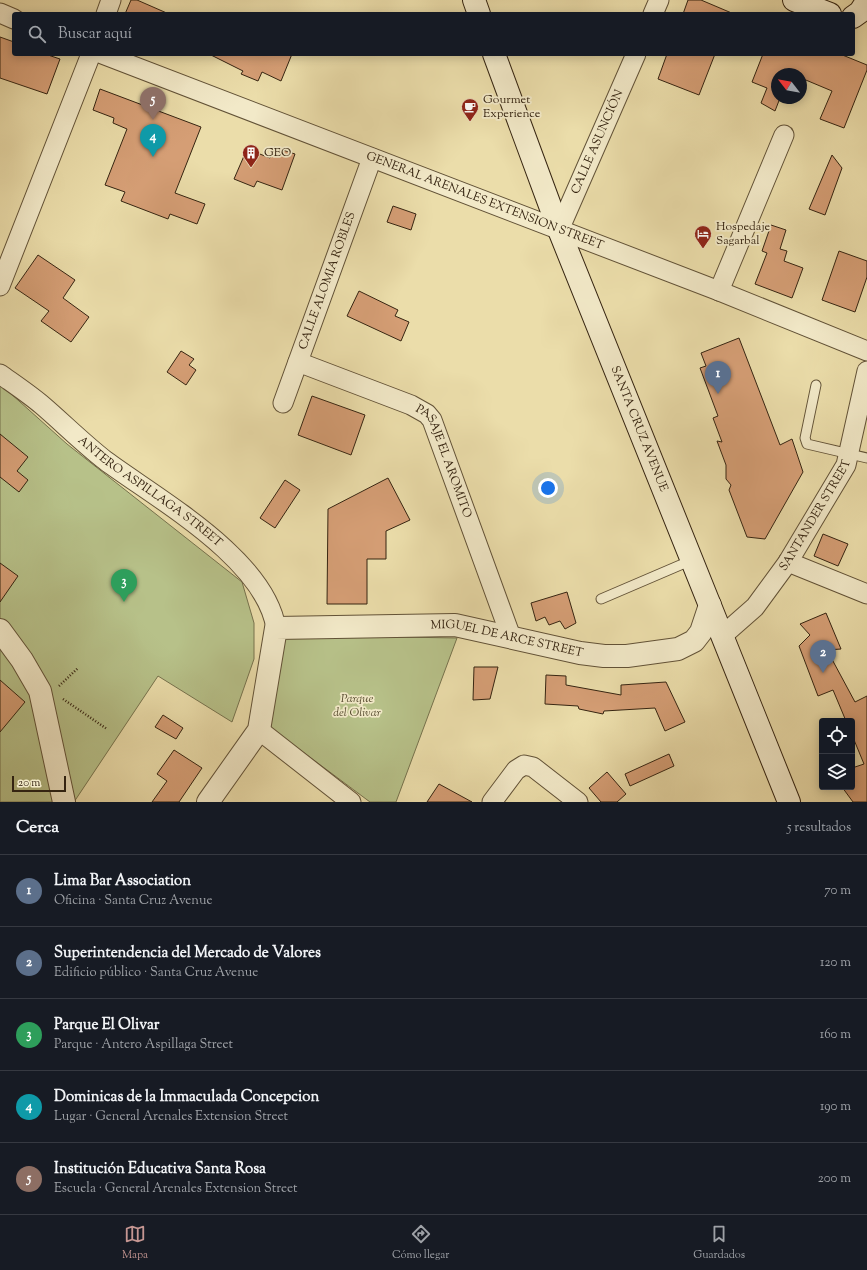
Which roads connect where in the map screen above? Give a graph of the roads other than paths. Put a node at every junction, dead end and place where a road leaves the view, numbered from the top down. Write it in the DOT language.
graph roads {
  1 [pos="111,0"];
  2 [pos="474,0"];
  3 [pos="659,0"];
  4 [pos="794,0"];
  5 [pos="867,1"];
  6 [pos="107,12"];
  7 [pos="478,12"];
  8 [pos="654,12"];
  9 [pos="825,12"];
  10 [pos="0,13"];
  11 [pos="855,16"];
  12 [pos="12,18"];
  13 [pos="855,24"];
  14 [pos="867,29"];
  15 [pos="90,56"];
  16 [pos="107,56"];
  17 [pos="495,56"];
  18 [pos="635,56"];
  19 [pos="784,135"];
  20 [pos="372,158"];
  21 [pos="559,230"];
  22 [pos="0,286"];
  23 [pos="719,291"];
  24 [pos="867,351"];
  25 [pos="298,362"];
  26 [pos="867,371"];
  27 [pos="0,374"];
  28 [pos="816,385"];
  29 [pos="283,403"];
  30 [pos="848,454"];
  31 [pos="867,458"];
  32 [pos="692,560"];
  33 [pos="788,562"];
  34 [pos="867,594"];
  35 [pos="601,600"];
  36 [pos="710,605"];
  37 [pos="276,628"];
  38 [pos="0,630"];
  39 [pos="722,636"];
  40 [pos="511,637"];
  41 [pos="7,647"];
  42 [pos="258,730"];
  43 [pos="64,802"];
  44 [pos="208,802"];
  45 [pos="351,802"];
  46 [pos="492,802"];
  47 [pos="578,802"];
  48 [pos="789,802"];
  1 -- 6 [label="street"];
  2 -- 7 [label="main road"];
  3 -- 8 [label="street"];
  4 -- 9 [label="main road"];
  5 -- 11 [label="main road"];
  10 -- 12 [label="street"];
  13 -- 14 [label="main road"];
  15 -- 22 [label="street"];
  16 -- 20 [label="street, GENERAL ARENALES EXTENSION STREET"];
  17 -- 21 [label="main road, SANTA CRUZ AVENUE"];
  18 -- 21 [label="street, CALLE ASUNCIÓN"];
  19 -- 23 [label="street"];
  20 -- 21 [label="street, GENERAL ARENALES EXTENSION STREET"];
  20 -- 25 [label="street, CALLE ALOMIA ROBLES"];
  21 -- 23 [label="street, GENERAL ARENALES EXTENSION STREET"];
  21 -- 32 [label="main road, SANTA CRUZ AVENUE"];
  23 -- 24 [label="street, GENERAL ARENALES EXTENSION STREET"];
  25 -- 29 [label="street, CALLE ALOMIA ROBLES"];
  25 -- 40 [label="street, PASAJE EL AROMITO"];
  26 -- 30 [label="street, SANTANDER STREET"];
  27 -- 37 [label="street, ANTERO ASPILLAGA STREET"];
  28 -- 30 [label="lane"];
  30 -- 31 [label="lane"];
  30 -- 33 [label="street, SANTANDER STREET"];
  32 -- 35 [label="lane"];
  32 -- 36 [label="main road, SANTA CRUZ AVENUE"];
  33 -- 34 [label="street"];
  33 -- 39 [label="street, SANTANDER STREET"];
  36 -- 39 [label="main road, SANTA CRUZ AVENUE"];
  36 -- 40 [label="main road, MIGUEL DE ARCE STREET"];
  37 -- 40 [label="main road, MIGUEL DE ARCE STREET"];
  37 -- 42 [label="main road"];
  38 -- 41 [label="main road"];
  39 -- 48 [label="main road, SANTA CRUZ AVENUE"];
  41 -- 43 [label="main road"];
  42 -- 44 [label="main road"];
  42 -- 45 [label="street"];
  46 -- 47 [label="street"];
}
